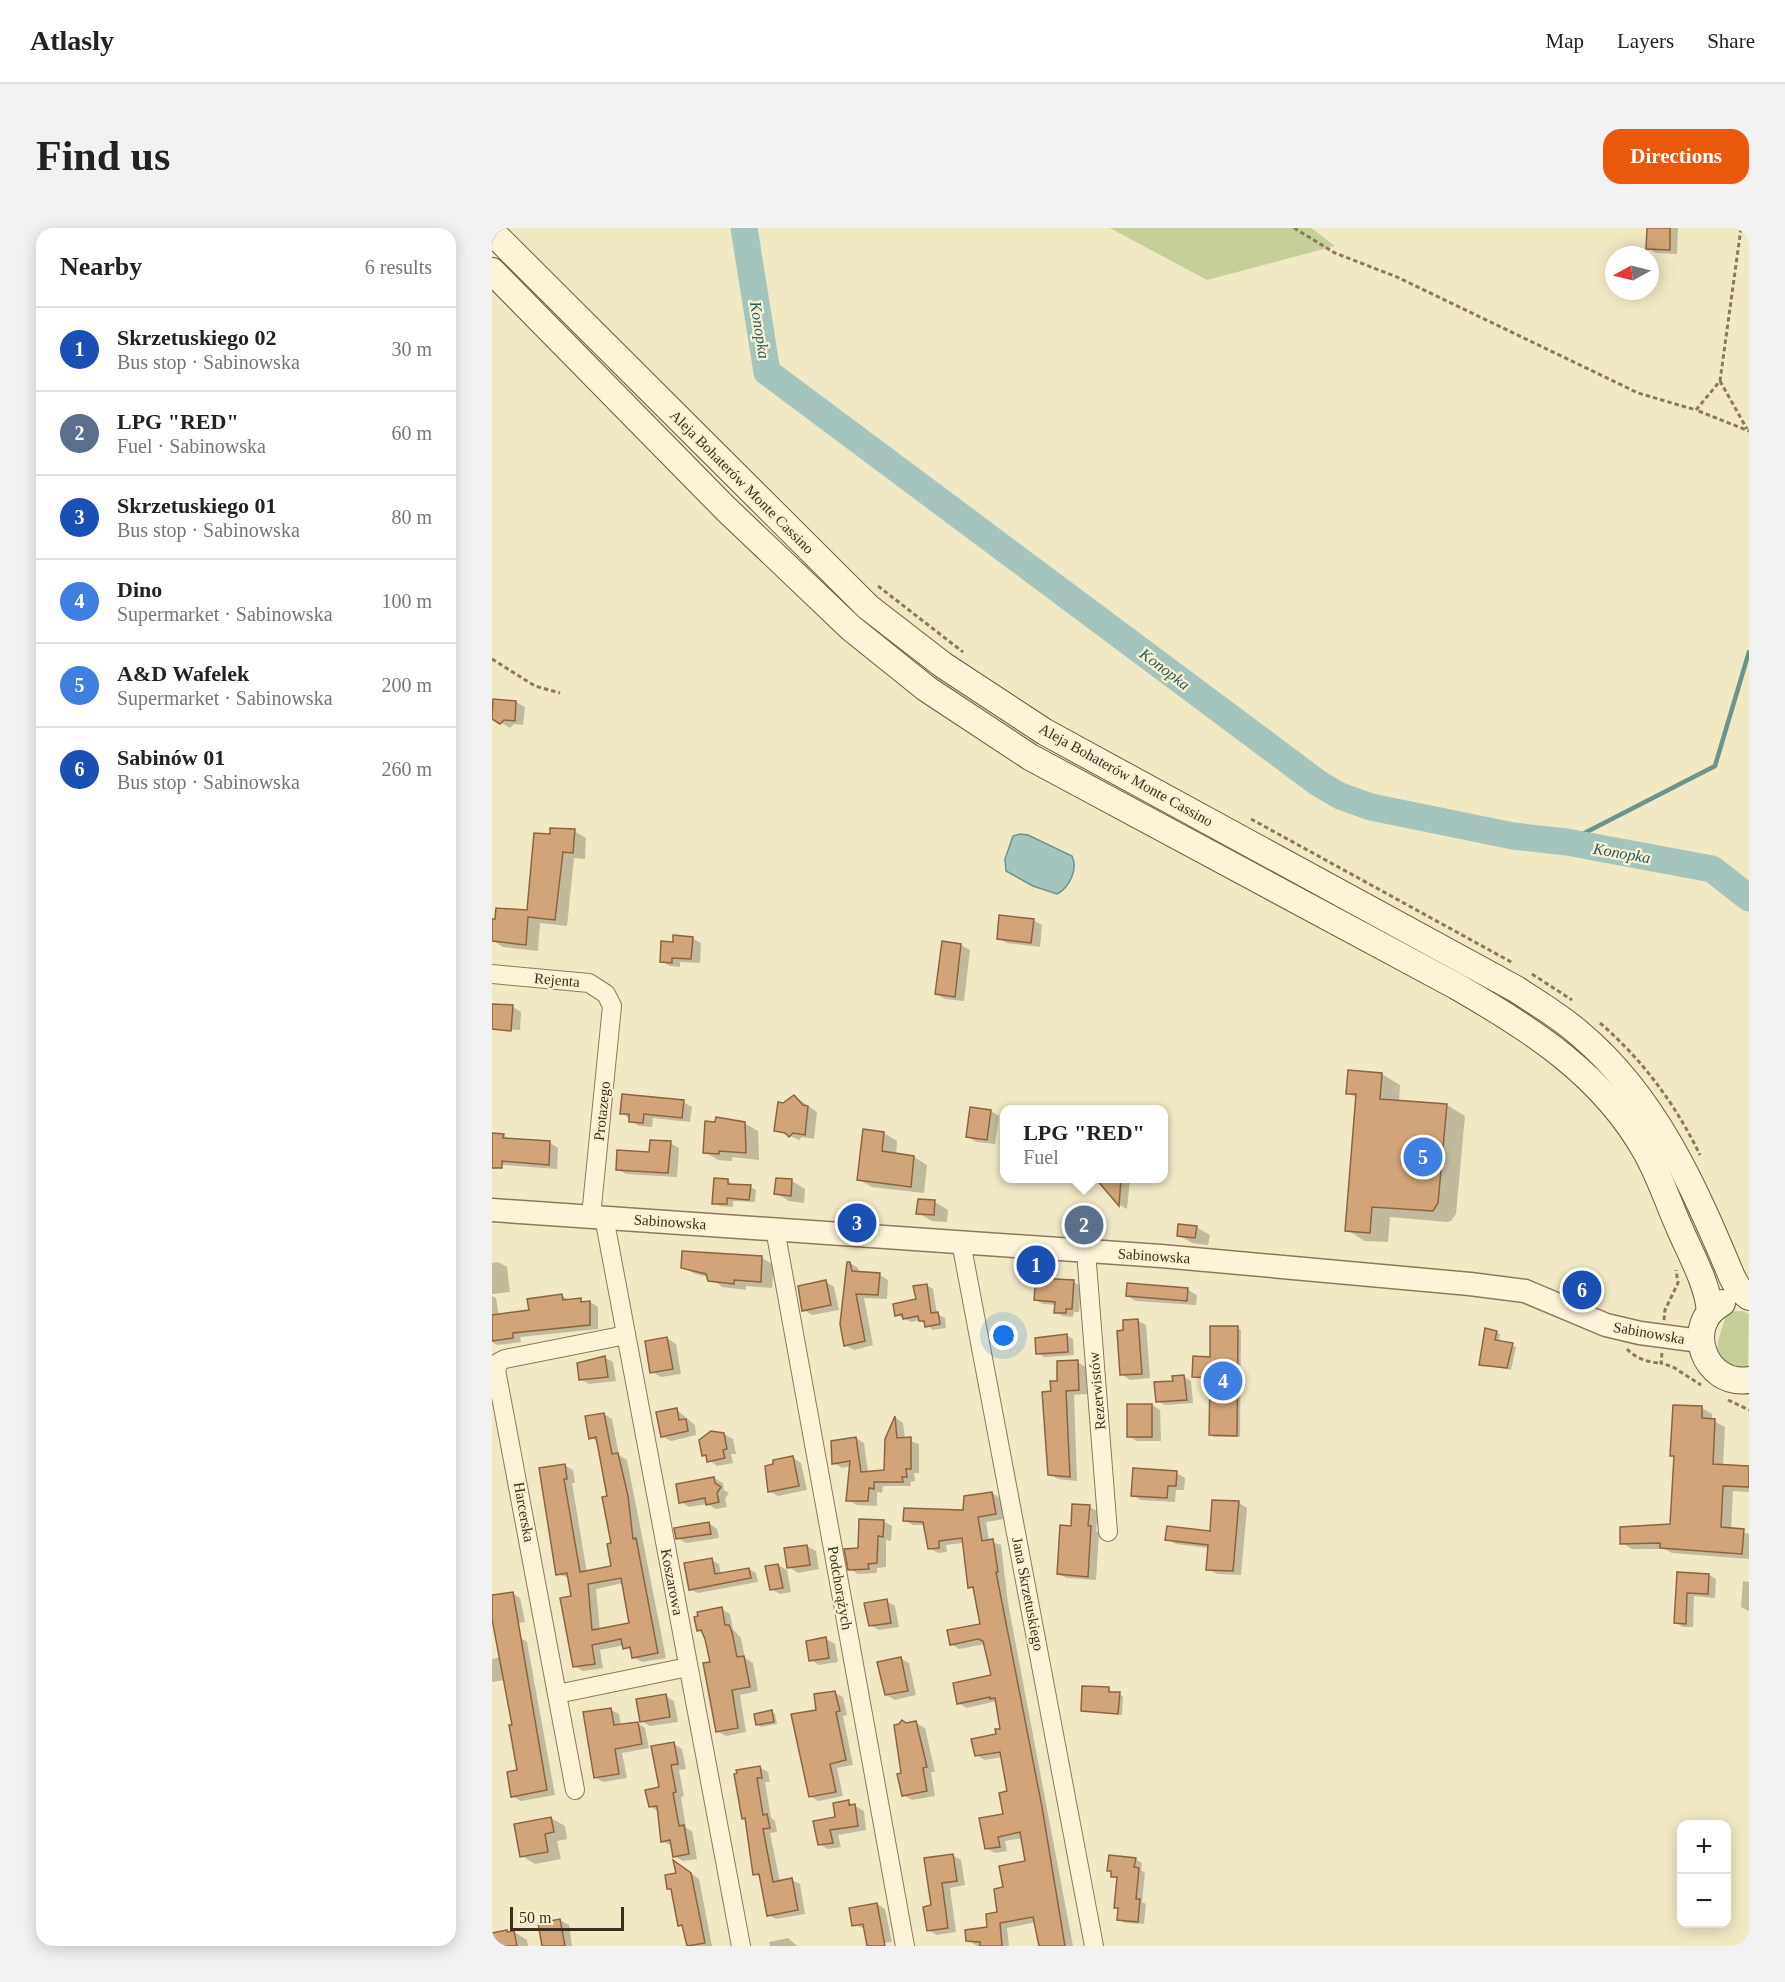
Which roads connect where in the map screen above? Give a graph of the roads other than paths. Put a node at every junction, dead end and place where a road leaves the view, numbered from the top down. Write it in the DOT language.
graph roads {
  1 [pos="492,232"];
  2 [pos="492,271"];
  3 [pos="492,974"];
  4 [pos="612,1006"];
  5 [pos="492,1210"];
  6 [pos="597,1217"];
  7 [pos="775,1229"];
  8 [pos="961,1242"];
  9 [pos="1086,1251"];
  10 [pos="1749,1297"];
  11 [pos="1710,1312"];
  12 [pos="626,1335"];
  13 [pos="1701,1341"];
  14 [pos="1749,1380"];
  15 [pos="1108,1532"];
  16 [pos="688,1667"];
  17 [pos="557,1694"];
  18 [pos="574,1790"];
  19 [pos="741,1946"];
  20 [pos="905,1946"];
  21 [pos="1095,1946"];
  1 -- 10 [label="main road, Aleja Bohaterów Monte Cassino"];
  2 -- 11 [label="main road, Aleja Bohaterów Monte Cassino"];
  3 -- 4 [label="street, Rejenta"];
  4 -- 6 [label="street, Protazego"];
  5 -- 6 [label="street, Sabinowska"];
  6 -- 7 [label="street, Sabinowska"];
  6 -- 12 [label="street, Koszarowa"];
  7 -- 8 [label="street, Sabinowska"];
  7 -- 20 [label="street, Podchorążych"];
  8 -- 9 [label="street, Sabinowska"];
  8 -- 21 [label="street, Jana Skrzetuskiego"];
  9 -- 13 [label="street, Sabinowska"];
  9 -- 15 [label="street, Rezerwistów"];
  10 -- 11 [label="main road"];
  11 -- 13 [label="main road"];
  12 -- 16 [label="street, Koszarowa"];
  12 -- 17 [label="street, Harcerska"];
  13 -- 14 [label="main road"];
  16 -- 17 [label="street"];
  16 -- 19 [label="street, Koszarowa"];
  17 -- 18 [label="street, Harcerska"];
}
